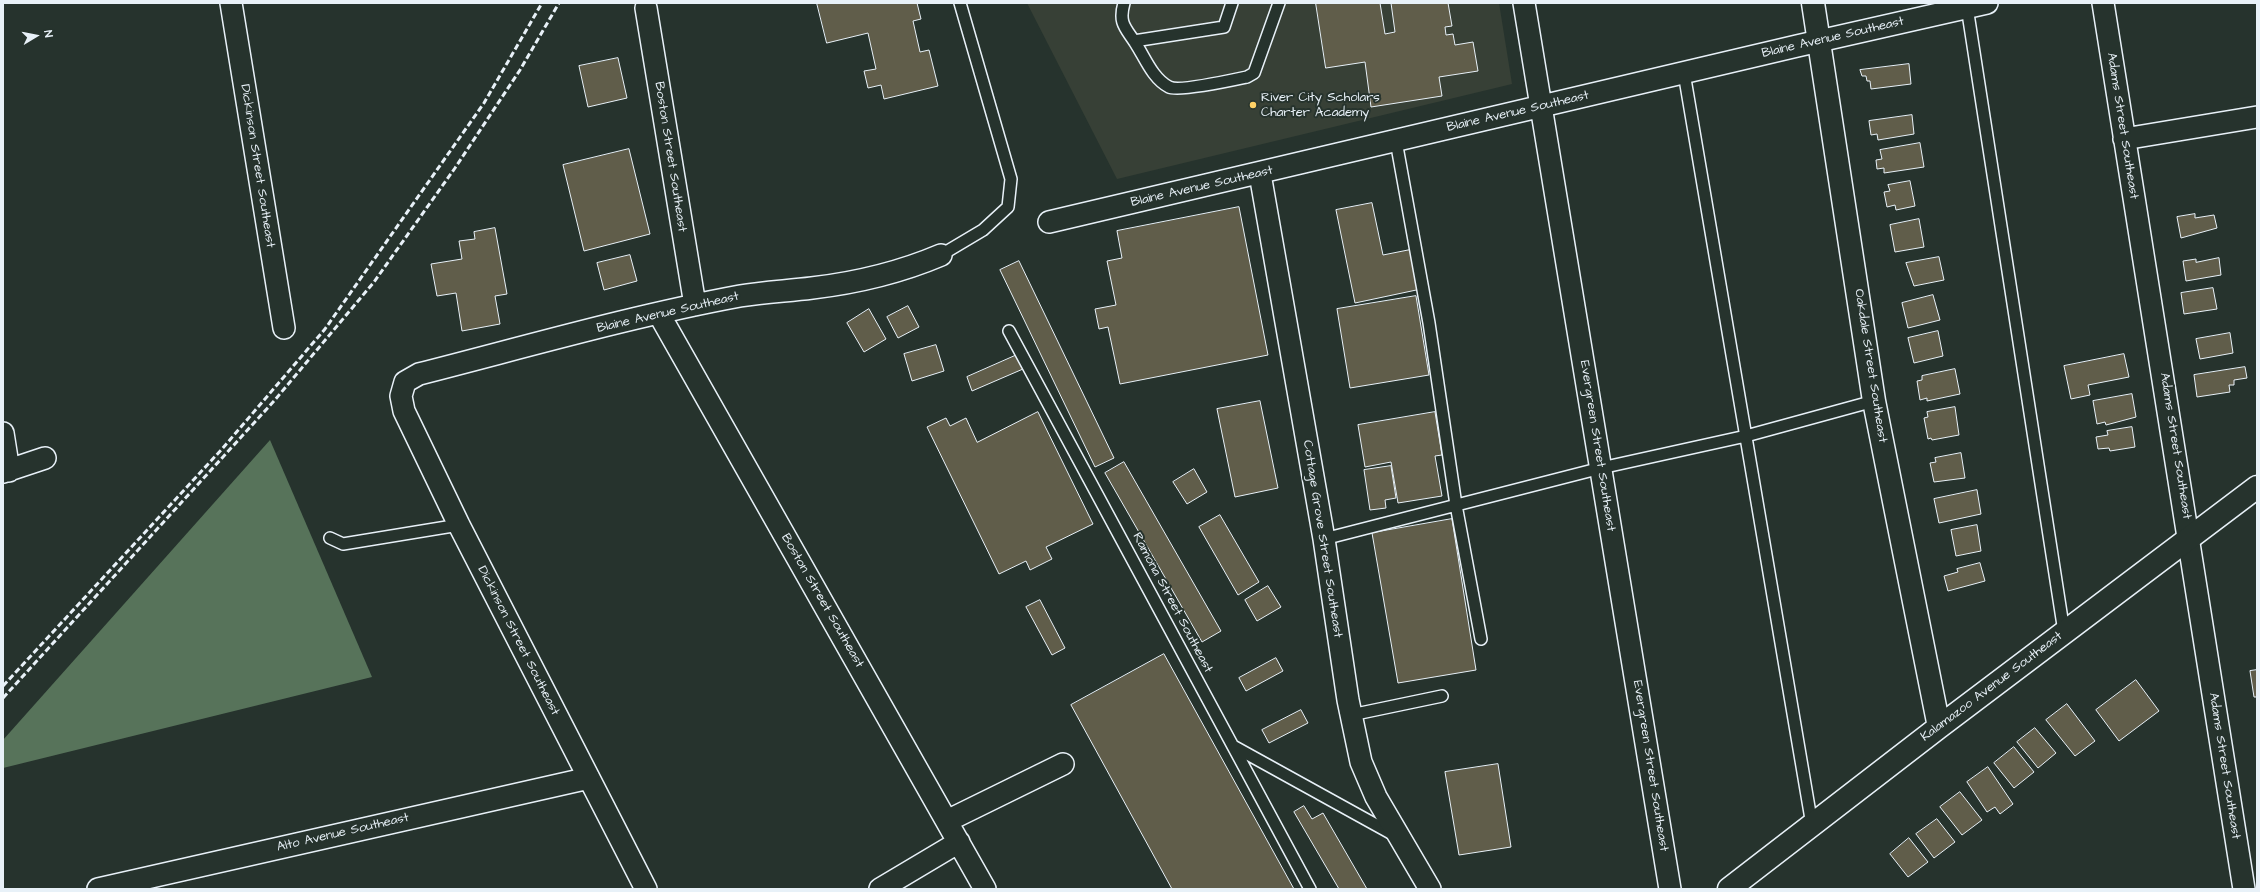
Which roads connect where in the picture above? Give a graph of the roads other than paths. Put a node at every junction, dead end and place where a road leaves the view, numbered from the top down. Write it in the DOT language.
graph roads {
  1 [pos="231,3"];
  2 [pos="960,3"];
  3 [pos="1124,3"];
  4 [pos="1232,3"];
  5 [pos="1279,3"];
  6 [pos="1524,3"];
  7 [pos="1813,3"];
  8 [pos="1987,3"];
  9 [pos="2103,3"];
  10 [pos="646,8"];
  11 [pos="1967,8"];
  12 [pos="1134,41"];
  13 [pos="1819,41"];
  14 [pos="1684,73"];
  15 [pos="1541,106"];
  16 [pos="2257,117"];
  17 [pos="2124,139"];
  18 [pos="1396,141"];
  19 [pos="1260,174"];
  20 [pos="1049,222"];
  21 [pos="941,255"];
  22 [pos="695,305"];
  23 [pos="659,314"];
  24 [pos="284,328"];
  25 [pos="1009,331"];
  26 [pos="402,389"];
  27 [pos="1874,401"];
  28 [pos="3,433"];
  29 [pos="1746,436"];
  30 [pos="45,458"];
  31 [pos="1600,468"];
  32 [pos="6,472"];
  33 [pos="2257,486"];
  34 [pos="1456,505"];
  35 [pos="459,525"];
  36 [pos="330,538"];
  37 [pos="2189,538"];
  38 [pos="1324,539"];
  39 [pos="2064,632"];
  40 [pos="1481,640"];
  41 [pos="1442,696"];
  42 [pos="1351,715"];
  43 [pos="1939,727"];
  44 [pos="1233,746"];
  45 [pos="1063,764"];
  46 [pos="589,778"];
  47 [pos="947,821"];
  48 [pos="1812,825"];
  49 [pos="1401,839"];
  50 [pos="959,842"];
  51 [pos="98,889"];
  52 [pos="646,889"];
  53 [pos="880,889"];
  54 [pos="985,889"];
  55 [pos="1310,889"];
  56 [pos="1430,889"];
  57 [pos="1670,889"];
  58 [pos="1729,889"];
  59 [pos="2244,889"];
  1 -- 24 [label="street, Dickinson Street Southeast"];
  2 -- 21 [label="lane"];
  3 -- 12 [label="lane"];
  4 -- 12 [label="lane"];
  5 -- 12 [label="lane"];
  6 -- 15 [label="street, Evergreen Street Southeast"];
  7 -- 13 [label="street, Oakdale Street Southeast"];
  8 -- 11 [label="street, Blaine Avenue Southeast"];
  9 -- 17 [label="street, Adams Street Southeast"];
  10 -- 22 [label="street, Boston Street Southeast"];
  11 -- 13 [label="street, Blaine Avenue Southeast"];
  11 -- 39 [label="lane"];
  13 -- 14 [label="street, Blaine Avenue Southeast"];
  13 -- 27 [label="street, Oakdale Street Southeast"];
  14 -- 15 [label="street, Blaine Avenue Southeast"];
  14 -- 29 [label="lane"];
  15 -- 18 [label="street, Blaine Avenue Southeast"];
  15 -- 31 [label="street, Evergreen Street Southeast"];
  16 -- 17 [label="street"];
  17 -- 37 [label="street, Adams Street Southeast"];
  18 -- 19 [label="street, Blaine Avenue Southeast"];
  18 -- 34 [label="lane"];
  19 -- 20 [label="street, Blaine Avenue Southeast"];
  19 -- 38 [label="street, Cottage Grove Street Southeast"];
  21 -- 22 [label="street, Blaine Avenue Southeast"];
  22 -- 23 [label="street, Blaine Avenue Southeast"];
  23 -- 26 [label="street, Blaine Avenue Southeast"];
  23 -- 47 [label="street, Boston Street Southeast"];
  25 -- 44 [label="lane, Ramona Street Southeast"];
  26 -- 35 [label="street, Dickinson Street Southeast"];
  27 -- 29 [label="lane"];
  27 -- 43 [label="street, Oakdale Street Southeast"];
  28 -- 32 [label="street"];
  29 -- 31 [label="lane"];
  29 -- 48 [label="lane"];
  30 -- 32 [label="street"];
  31 -- 34 [label="lane"];
  31 -- 57 [label="street, Evergreen Street Southeast"];
  33 -- 37 [label="street, Kalamazoo Avenue Southeast"];
  34 -- 38 [label="lane"];
  34 -- 40 [label="lane"];
  35 -- 36 [label="lane"];
  35 -- 46 [label="street, Dickinson Street Southeast"];
  37 -- 39 [label="street, Kalamazoo Avenue Southeast"];
  37 -- 59 [label="street, Adams Street Southeast"];
  38 -- 42 [label="street, Cottage Grove Street Southeast"];
  39 -- 43 [label="street, Kalamazoo Avenue Southeast"];
  41 -- 42 [label="lane"];
  42 -- 49 [label="street, Cottage Grove Street Southeast"];
  43 -- 48 [label="street, Kalamazoo Avenue Southeast"];
  44 -- 49 [label="lane"];
  44 -- 55 [label="lane, Ramona Street Southeast"];
  45 -- 47 [label="street"];
  46 -- 51 [label="street, Alto Avenue Southeast"];
  46 -- 52 [label="street, Dickinson Street Southeast"];
  47 -- 50 [label="street, Boston Street Southeast"];
  48 -- 58 [label="street, Kalamazoo Avenue Southeast"];
  49 -- 56 [label="street, Cottage Grove Street Southeast"];
  50 -- 53 [label="street"];
  50 -- 54 [label="street, Boston Street Southeast"];
}
